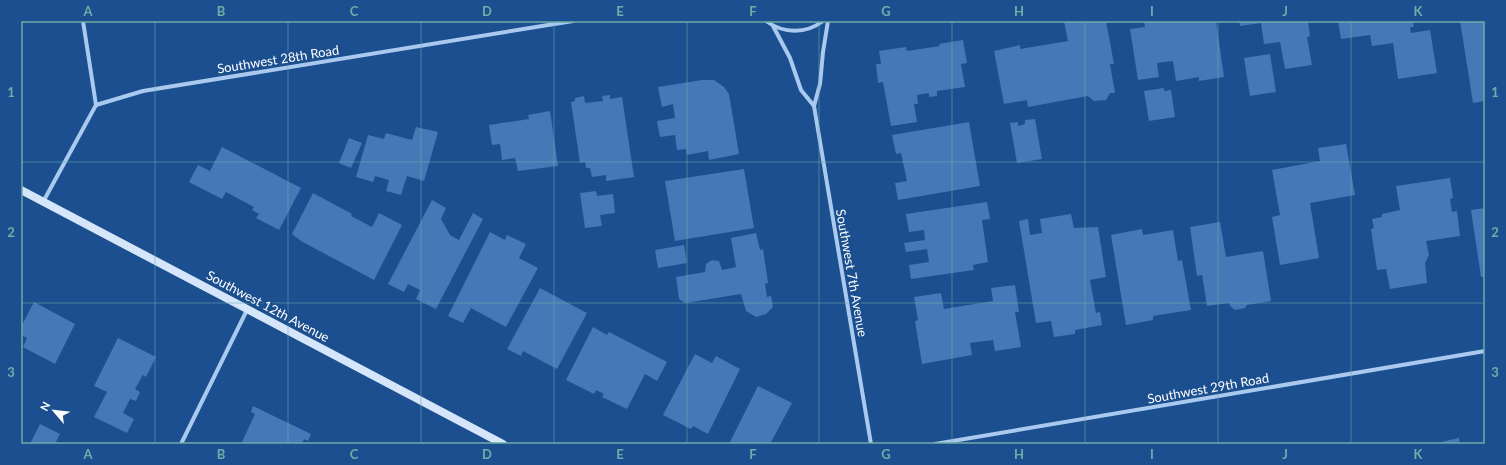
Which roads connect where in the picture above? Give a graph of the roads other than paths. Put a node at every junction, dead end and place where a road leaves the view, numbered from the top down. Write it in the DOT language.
graph roads {
  1 [pos="83,21"];
  2 [pos="573,21"];
  3 [pos="766,21"];
  4 [pos="823,21"];
  5 [pos="828,21"];
  6 [pos="773,26"];
  7 [pos="96,105"];
  8 [pos="814,106"];
  9 [pos="21,190"];
  10 [pos="43,202"];
  11 [pos="248,309"];
  12 [pos="1485,352"];
  13 [pos="181,444"];
  14 [pos="503,444"];
  15 [pos="871,444"];
  16 [pos="935,444"];
  1 -- 7 [label="street"];
  2 -- 7 [label="street, Southwest 28th Road"];
  3 -- 6 [label="street"];
  4 -- 6 [label="street"];
  5 -- 8 [label="street, Southwest 7th Avenue"];
  6 -- 8 [label="street, Southwest 7th Avenue"];
  7 -- 10 [label="street"];
  8 -- 15 [label="street, Southwest 7th Avenue"];
  9 -- 10 [label="main road, Southwest 12th Avenue"];
  10 -- 11 [label="main road, Southwest 12th Avenue"];
  11 -- 13 [label="street"];
  11 -- 14 [label="main road, Southwest 12th Avenue"];
  12 -- 16 [label="street, Southwest 29th Road"];
}
